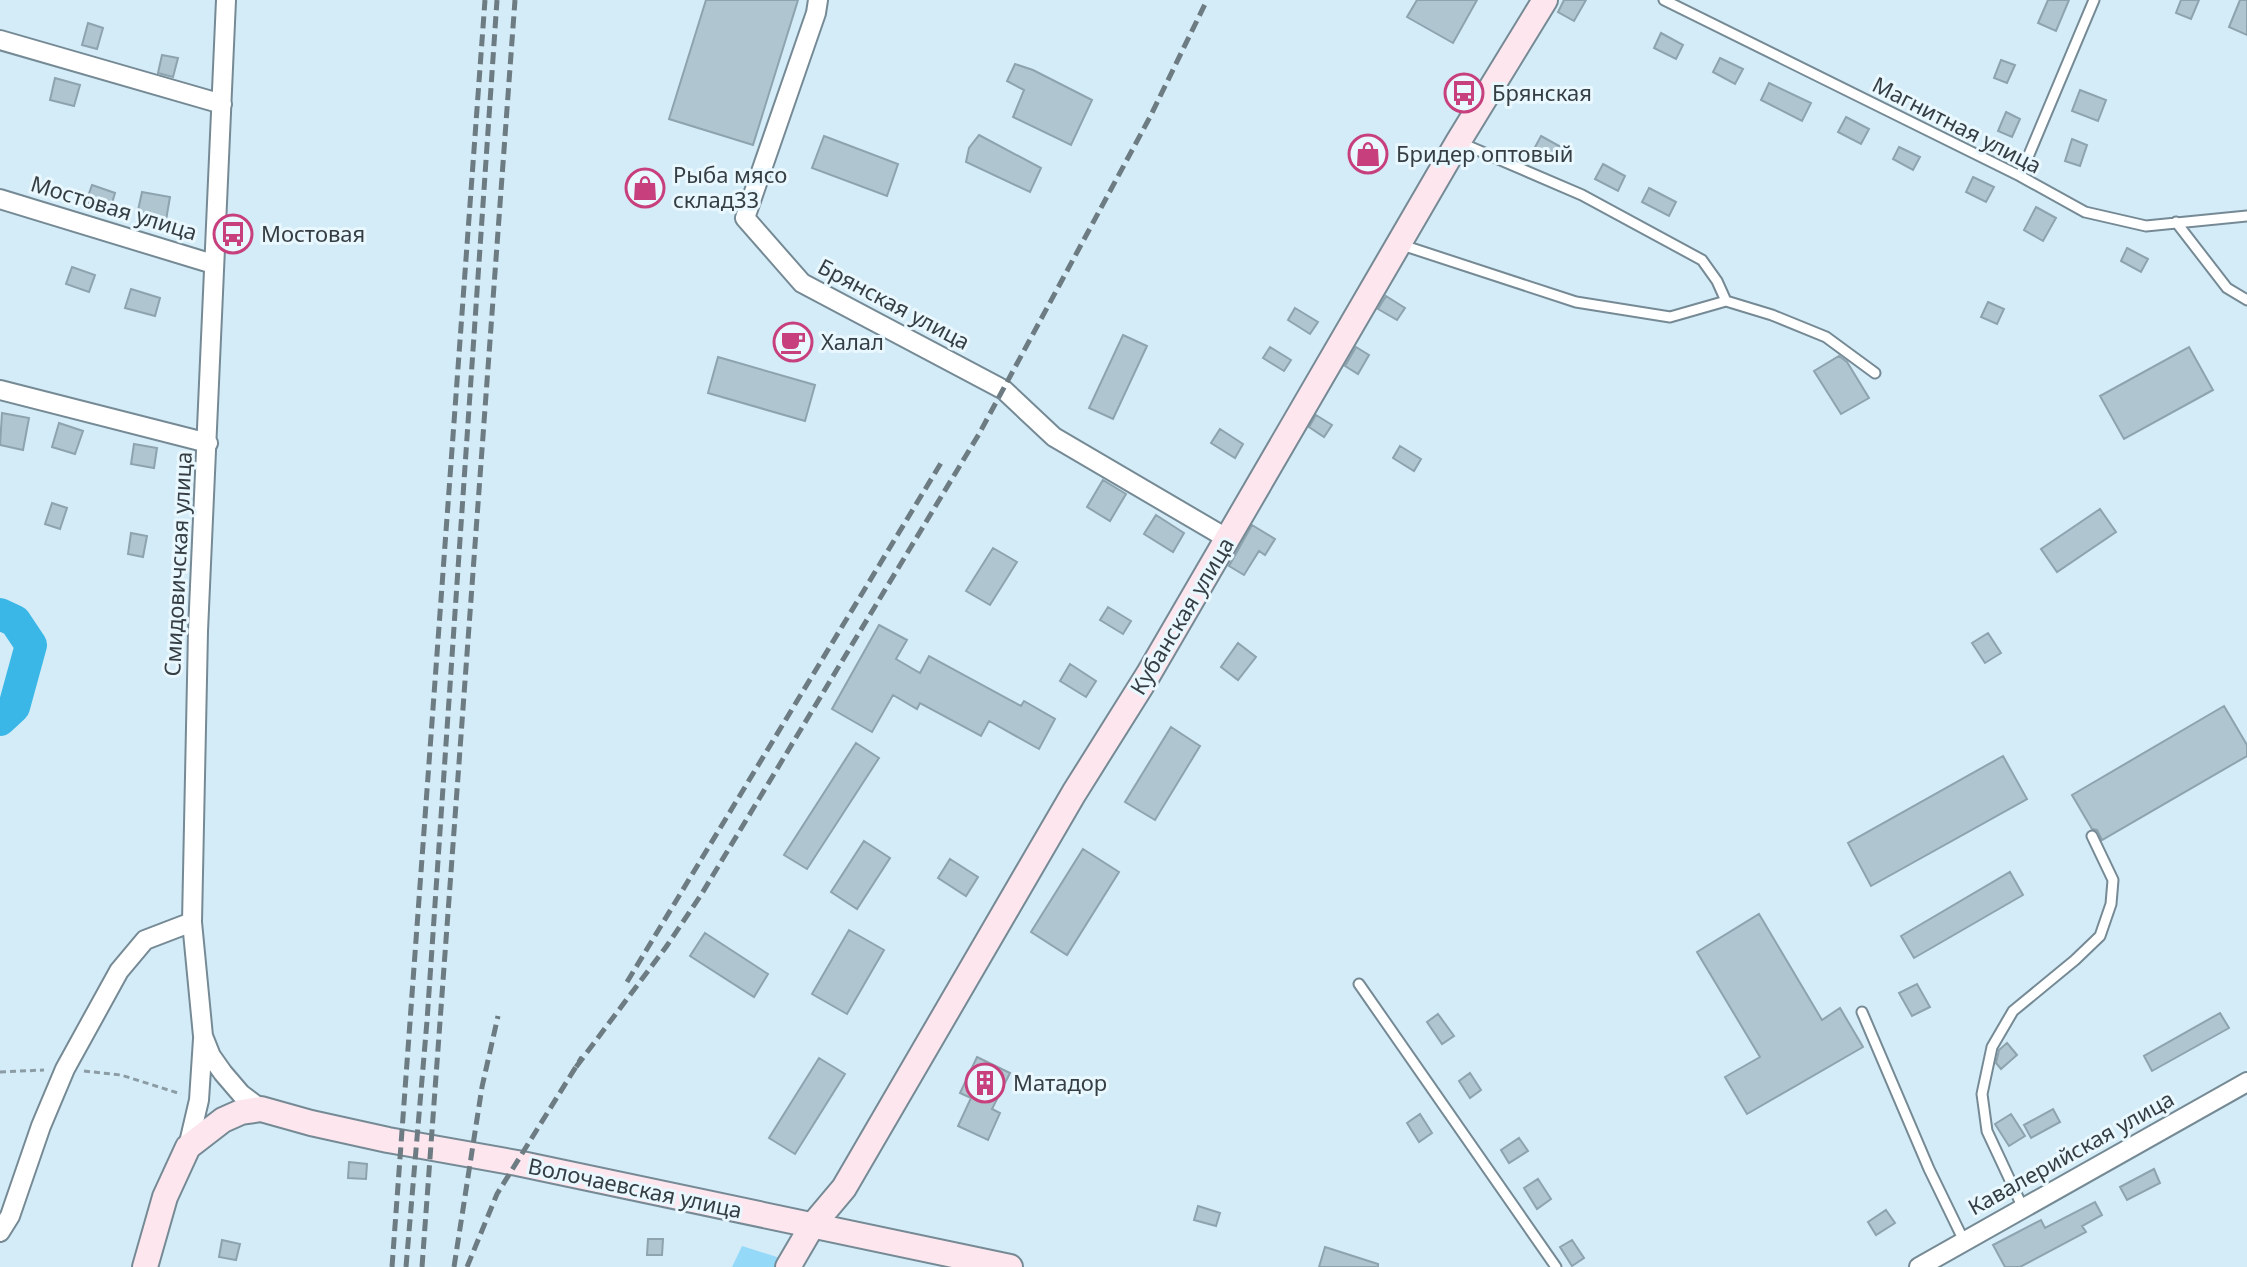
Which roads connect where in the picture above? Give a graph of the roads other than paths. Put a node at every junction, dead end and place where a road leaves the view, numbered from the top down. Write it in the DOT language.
graph roads {
  1 [pos="226,0"];
  2 [pos="818,0"];
  3 [pos="1545,0"];
  4 [pos="1664,0"];
  5 [pos="2094,0"];
  6 [pos="0,40"];
  7 [pos="222,104"];
  8 [pos="1458,142"];
  9 [pos="2020,176"];
  10 [pos="0,199"];
  11 [pos="2247,216"];
  12 [pos="2176,222"];
  13 [pos="1399,244"];
  14 [pos="213,264"];
  15 [pos="2247,300"];
  16 [pos="1726,301"];
  17 [pos="1875,373"];
  18 [pos="0,390"];
  19 [pos="208,443"];
  20 [pos="1228,539"];
  21 [pos="2092,836"];
  22 [pos="192,922"];
  23 [pos="1359,984"];
  24 [pos="1862,1012"];
  25 [pos="203,1036"];
  26 [pos="2247,1082"];
  27 [pos="261,1109"];
  28 [pos="188,1147"];
  29 [pos="2023,1208"];
  30 [pos="812,1226"];
  31 [pos="0,1232"];
  32 [pos="1964,1241"];
  33 [pos="145,1267"];
  34 [pos="788,1267"];
  35 [pos="1010,1267"];
  36 [pos="1556,1267"];
  37 [pos="1919,1267"];
  1 -- 7 [label="street, Смидовичская улица"];
  2 -- 20 [label="street, Брянская улица"];
  3 -- 8 [label="main road, Кубанская улица"];
  4 -- 9 [label="lane, Магнитная улица"];
  5 -- 9 [label="lane"];
  6 -- 7 [label="street"];
  7 -- 14 [label="street, Смидовичская улица"];
  8 -- 13 [label="main road, Кубанская улица"];
  8 -- 16 [label="lane"];
  9 -- 12 [label="lane, Магнитная улица"];
  10 -- 14 [label="street, Мостовая улица"];
  11 -- 12 [label="lane, Магнитная улица"];
  12 -- 15 [label="lane"];
  13 -- 16 [label="lane"];
  13 -- 20 [label="main road, Кубанская улица"];
  14 -- 19 [label="street, Смидовичская улица"];
  16 -- 17 [label="lane"];
  18 -- 19 [label="street"];
  19 -- 22 [label="street, Смидовичская улица"];
  20 -- 30 [label="main road, Кубанская улица"];
  21 -- 29 [label="lane"];
  22 -- 25 [label="street, Смидовичская улица"];
  22 -- 31 [label="street"];
  23 -- 36 [label="lane"];
  24 -- 32 [label="lane"];
  25 -- 27 [label="street, Смидовичская улица"];
  25 -- 28 [label="street"];
  26 -- 29 [label="street, Кавалерийская улица"];
  27 -- 28 [label="main road"];
  27 -- 30 [label="main road, Волочаевская улица"];
  28 -- 33 [label="main road"];
  29 -- 32 [label="street, Кавалерийская улица"];
  30 -- 34 [label="main road, Кубанская улица"];
  30 -- 35 [label="main road, Волочаевская улица"];
  32 -- 37 [label="street, Кавалерийская улица"];
}
